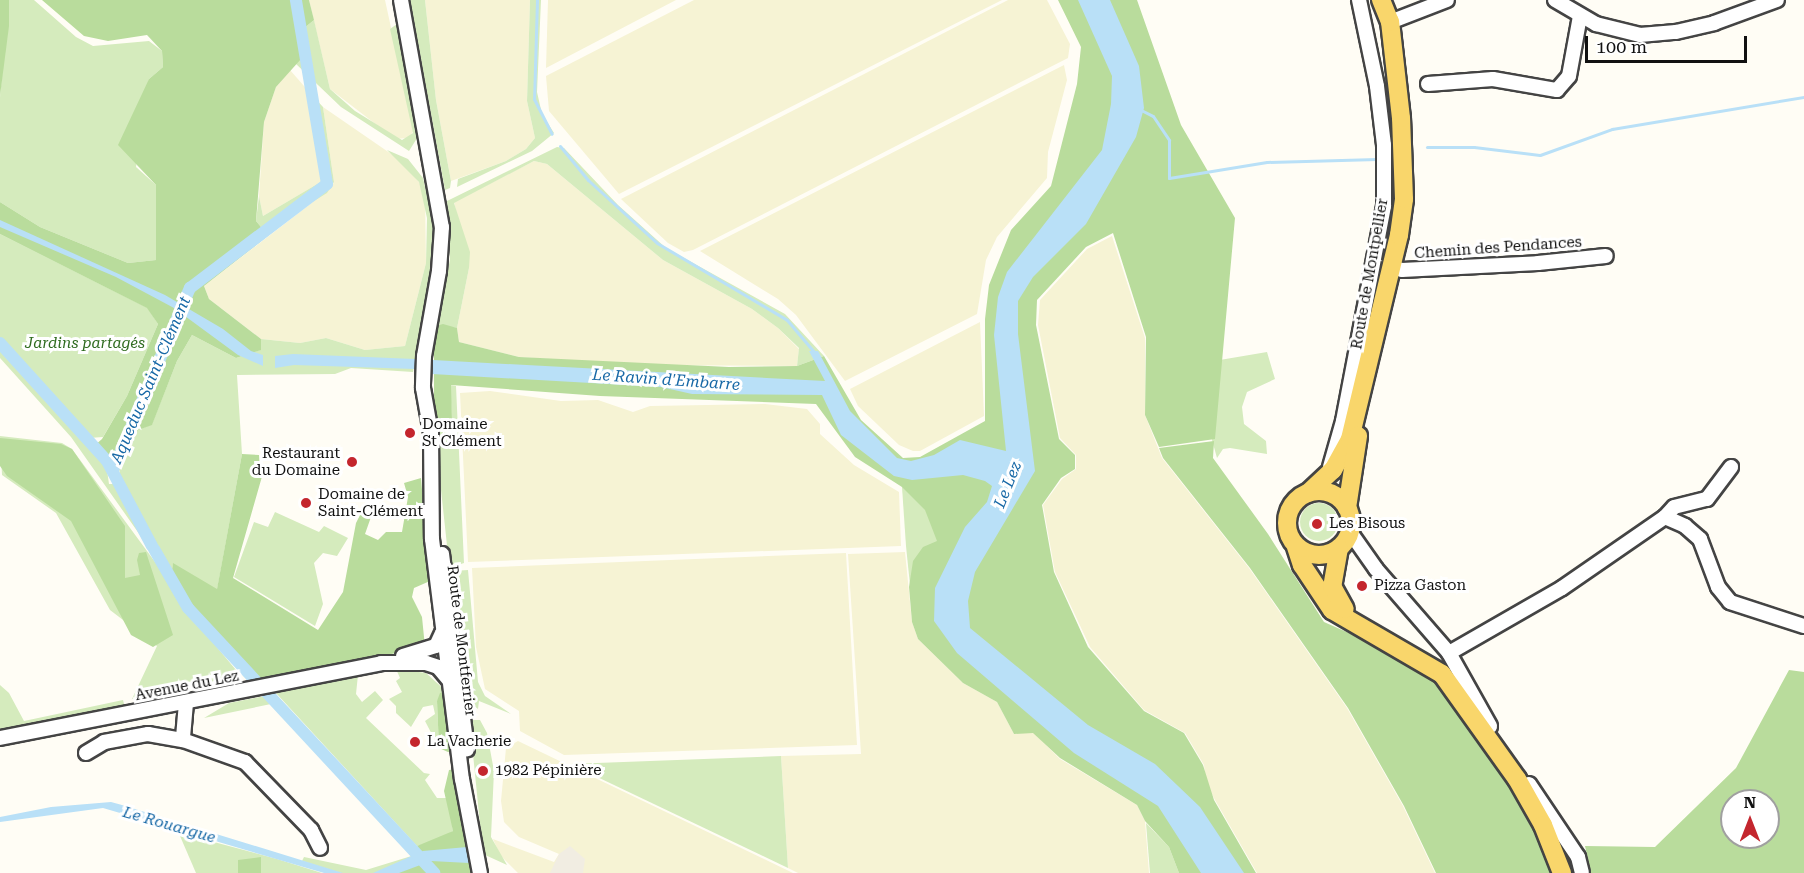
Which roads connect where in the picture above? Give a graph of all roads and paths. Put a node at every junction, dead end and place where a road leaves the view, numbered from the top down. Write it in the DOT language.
graph roads {
  1 [pos="401,0"];
  2 [pos="1359,0"];
  3 [pos="1381,0"];
  4 [pos="1555,0"];
  5 [pos="1776,0"];
  6 [pos="1439,1"];
  7 [pos="1759,3"];
  8 [pos="1580,15"];
  9 [pos="1390,22"];
  10 [pos="1428,84"];
  11 [pos="1606,256"];
  12 [pos="1392,267"];
  13 [pos="1364,391"];
  14 [pos="1731,467"];
  15 [pos="1328,475"];
  16 [pos="1308,493"];
  17 [pos="432,495"];
  18 [pos="1347,508"];
  19 [pos="1665,517"];
  20 [pos="1350,532"];
  21 [pos="1296,547"];
  22 [pos="1339,548"];
  23 [pos="1804,626"];
  24 [pos="442,630"];
  25 [pos="1364,631"];
  26 [pos="1449,653"];
  27 [pos="449,655"];
  28 [pos="427,656"];
  29 [pos="448,680"];
  30 [pos="186,703"];
  31 [pos="0,738"];
  32 [pos="183,740"];
  33 [pos="86,753"];
  34 [pos="473,826"];
  35 [pos="320,848"];
  36 [pos="480,871"];
  37 [pos="1562,873"];
  38 [pos="1582,873"];
  1 -- 17 [label="street, Route de Montferrier"];
  2 -- 15 [label="street, Route de Montpellier"];
  3 -- 9 [label="main road, Route de Montpellier"];
  4 -- 8 [label="street"];
  5 -- 7 [label="street"];
  6 -- 9 [label="street"];
  7 -- 8 [label="street"];
  8 -- 10 [label="street"];
  9 -- 12 [label="main road, Route de Montpellier"];
  11 -- 12 [label="street, Chemin des Pendances"];
  12 -- 13 [label="main road, Route de Montpellier"];
  13 -- 15 [label="main road, Route de Montpellier"];
  13 -- 18 [label="main road, Route de Montpellier"];
  14 -- 19 [label="street"];
  15 -- 16 [label="main road, Route de Montpellier"];
  16 -- 18 [label="main road"];
  16 -- 21 [label="main road"];
  17 -- 24 [label="street, Route de Montferrier"];
  17 -- 27 [label="street, Route de Montferrier"];
  18 -- 20 [label="main road"];
  19 -- 23 [label="street"];
  19 -- 26 [label="street"];
  20 -- 22 [label="main road"];
  20 -- 26 [label="street"];
  21 -- 22 [label="main road"];
  21 -- 25 [label="main road"];
  22 -- 25 [label="main road"];
  24 -- 27 [label="street, Route de Montferrier"];
  24 -- 28 [label="street"];
  25 -- 37 [label="main road"];
  26 -- 38 [label="street"];
  27 -- 28 [label="street, Avenue du Lez"];
  27 -- 29 [label="street, Route de Montferrier"];
  27 -- 34 [label="street, Route de Montferrier"];
  28 -- 29 [label="street"];
  28 -- 30 [label="street, Avenue du Lez"];
  29 -- 34 [label="street, Route de Montferrier"];
  30 -- 31 [label="street, Avenue du Lez"];
  30 -- 32 [label="street"];
  32 -- 33 [label="street"];
  32 -- 35 [label="street"];
  34 -- 36 [label="street, Route de Montferrier"];
}
